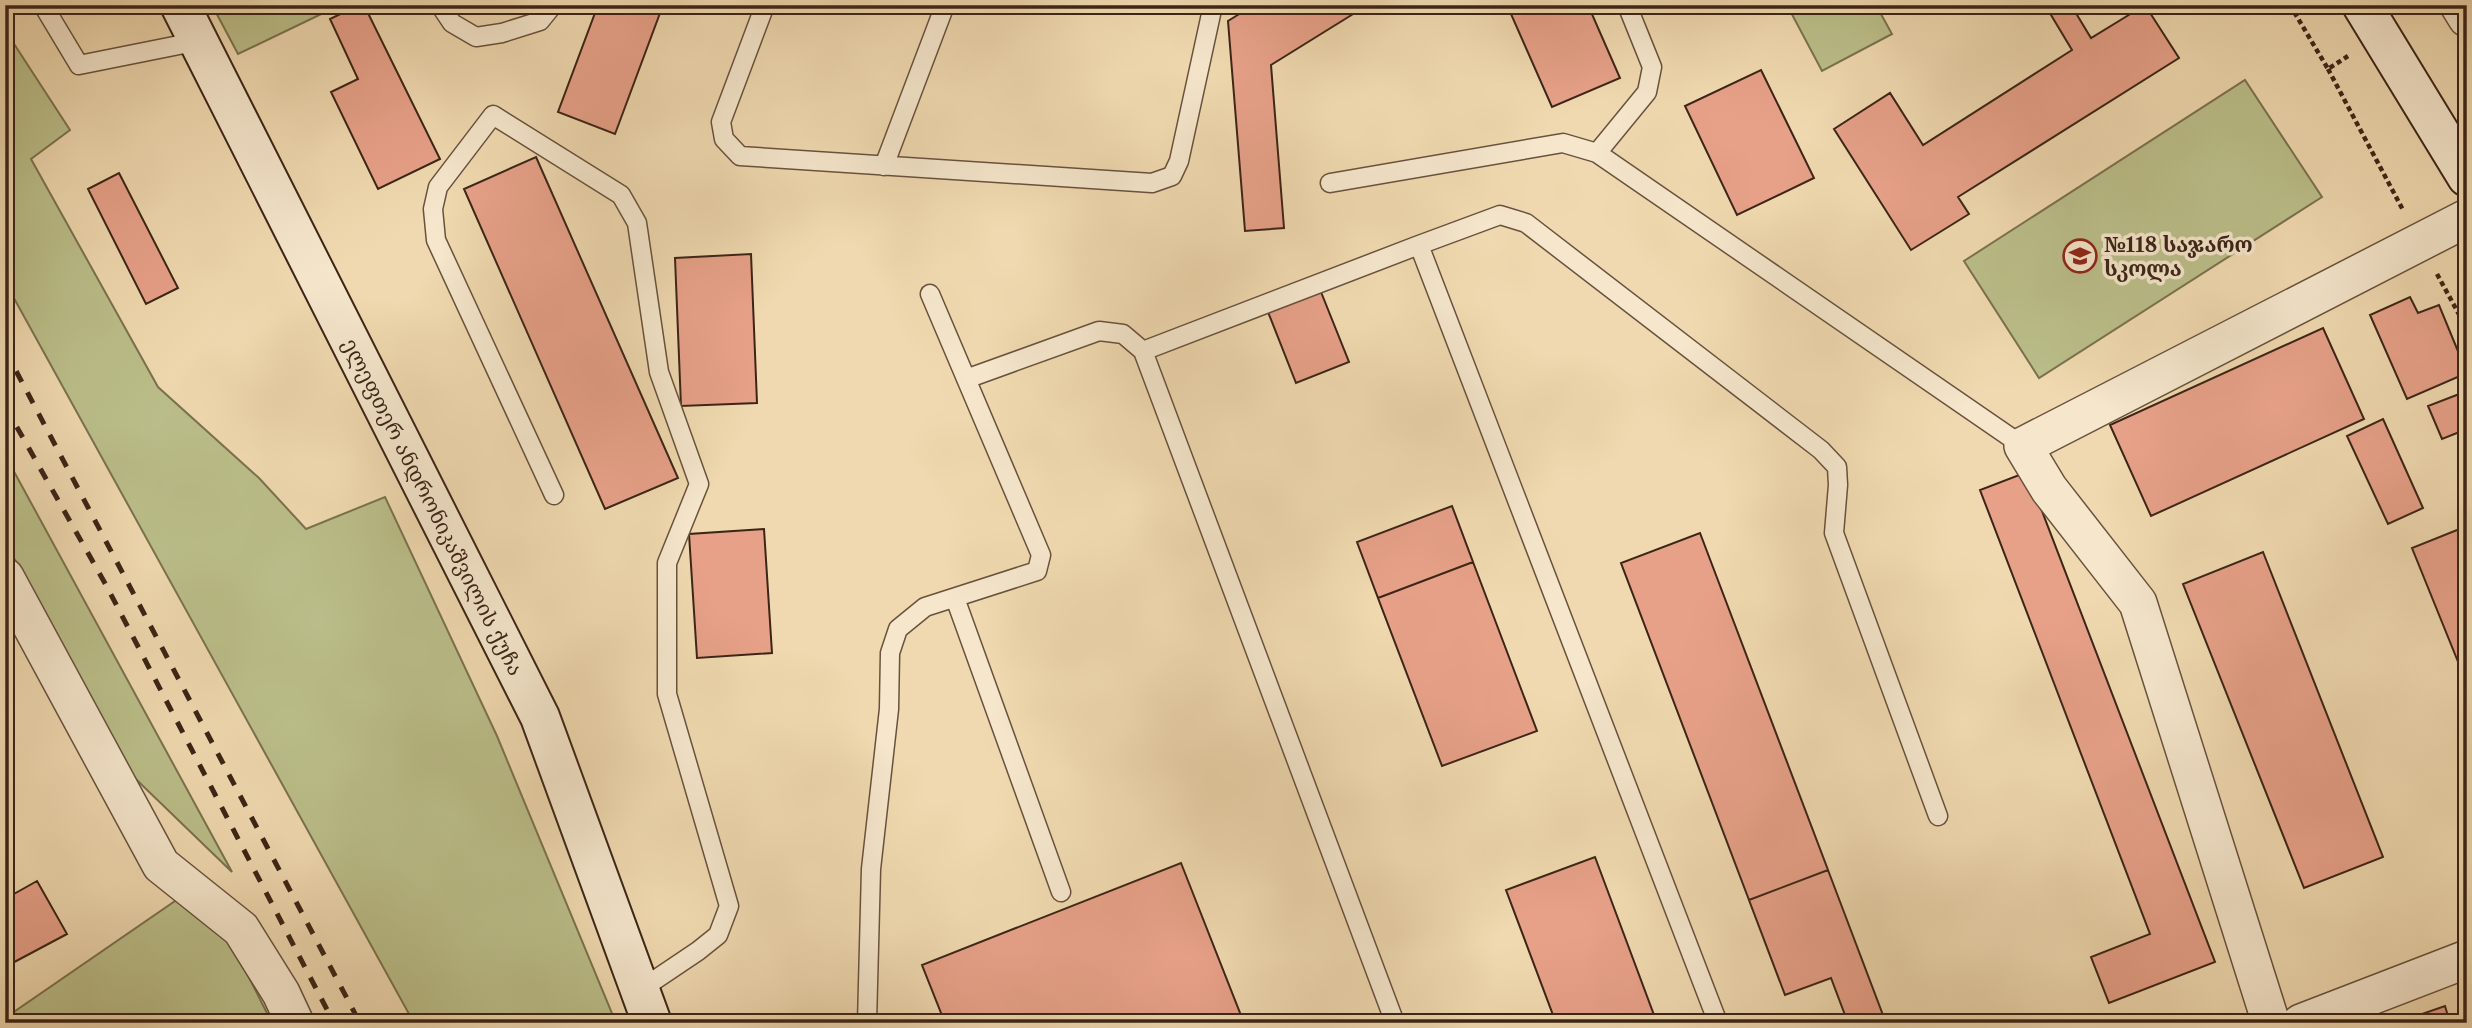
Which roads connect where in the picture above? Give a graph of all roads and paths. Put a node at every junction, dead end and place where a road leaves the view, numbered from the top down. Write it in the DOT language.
graph roads {
  1 [pos="43,5"];
  2 [pos="180,5"];
  3 [pos="440,5"];
  4 [pos="553,5"];
  5 [pos="765,5"];
  6 [pos="945,5"];
  7 [pos="1213,5"];
  8 [pos="1627,5"];
  9 [pos="2290,5"];
  10 [pos="2459,5"];
  11 [pos="2467,18"];
  12 [pos="2372,20"];
  13 [pos="199,40"];
  14 [pos="2328,69"];
  15 [pos="1597,153"];
  16 [pos="884,166"];
  17 [pos="2467,177"];
  18 [pos="1330,183"];
  19 [pos="2467,218"];
  20 [pos="2420,242"];
  21 [pos="1419,245"];
  22 [pos="930,294"];
  23 [pos="2467,329"];
  24 [pos="1143,351"];
  25 [pos="966,379"];
  26 [pos="2023,446"];
  27 [pos="554,495"];
  28 [pos="5,577"];
  29 [pos="955,598"];
  30 [pos="1938,816"];
  31 [pos="1061,891"];
  32 [pos="2467,959"];
  33 [pos="646,1006"];
  34 [pos="295,1023"];
  35 [pos="867,1023"];
  36 [pos="1395,1023"];
  37 [pos="1718,1023"];
  38 [pos="2271,1023"];
  39 [pos="2301,1023"];
  1 -- 13 [label="lane"];
  2 -- 13 [label="main road, ელეფთერ ანდრონიკაშვილის ქუჩა"];
  3 -- 4 [label="lane"];
  5 -- 16 [label="lane"];
  6 -- 16 [label="lane"];
  7 -- 16 [label="lane"];
  8 -- 15 [label="lane"];
  9 -- 14 [label="path"];
  10 -- 11 [label="street"];
  12 -- 14 [label="path"];
  12 -- 17 [label="main road"];
  13 -- 33 [label="main road, ელეფთერ ანდრონიკაშვილის ქუჩა"];
  14 -- 20 [label="path"];
  15 -- 18 [label="lane"];
  15 -- 26 [label="lane"];
  19 -- 20 [label="street"];
  20 -- 23 [label="path"];
  20 -- 26 [label="street"];
  21 -- 24 [label="lane"];
  21 -- 30 [label="lane"];
  21 -- 37 [label="lane"];
  22 -- 25 [label="lane"];
  24 -- 25 [label="lane"];
  24 -- 36 [label="lane"];
  25 -- 29 [label="lane"];
  26 -- 38 [label="street"];
  27 -- 33 [label="lane"];
  28 -- 34 [label="street"];
  29 -- 31 [label="lane"];
  29 -- 35 [label="lane"];
  32 -- 39 [label="street"];
}
